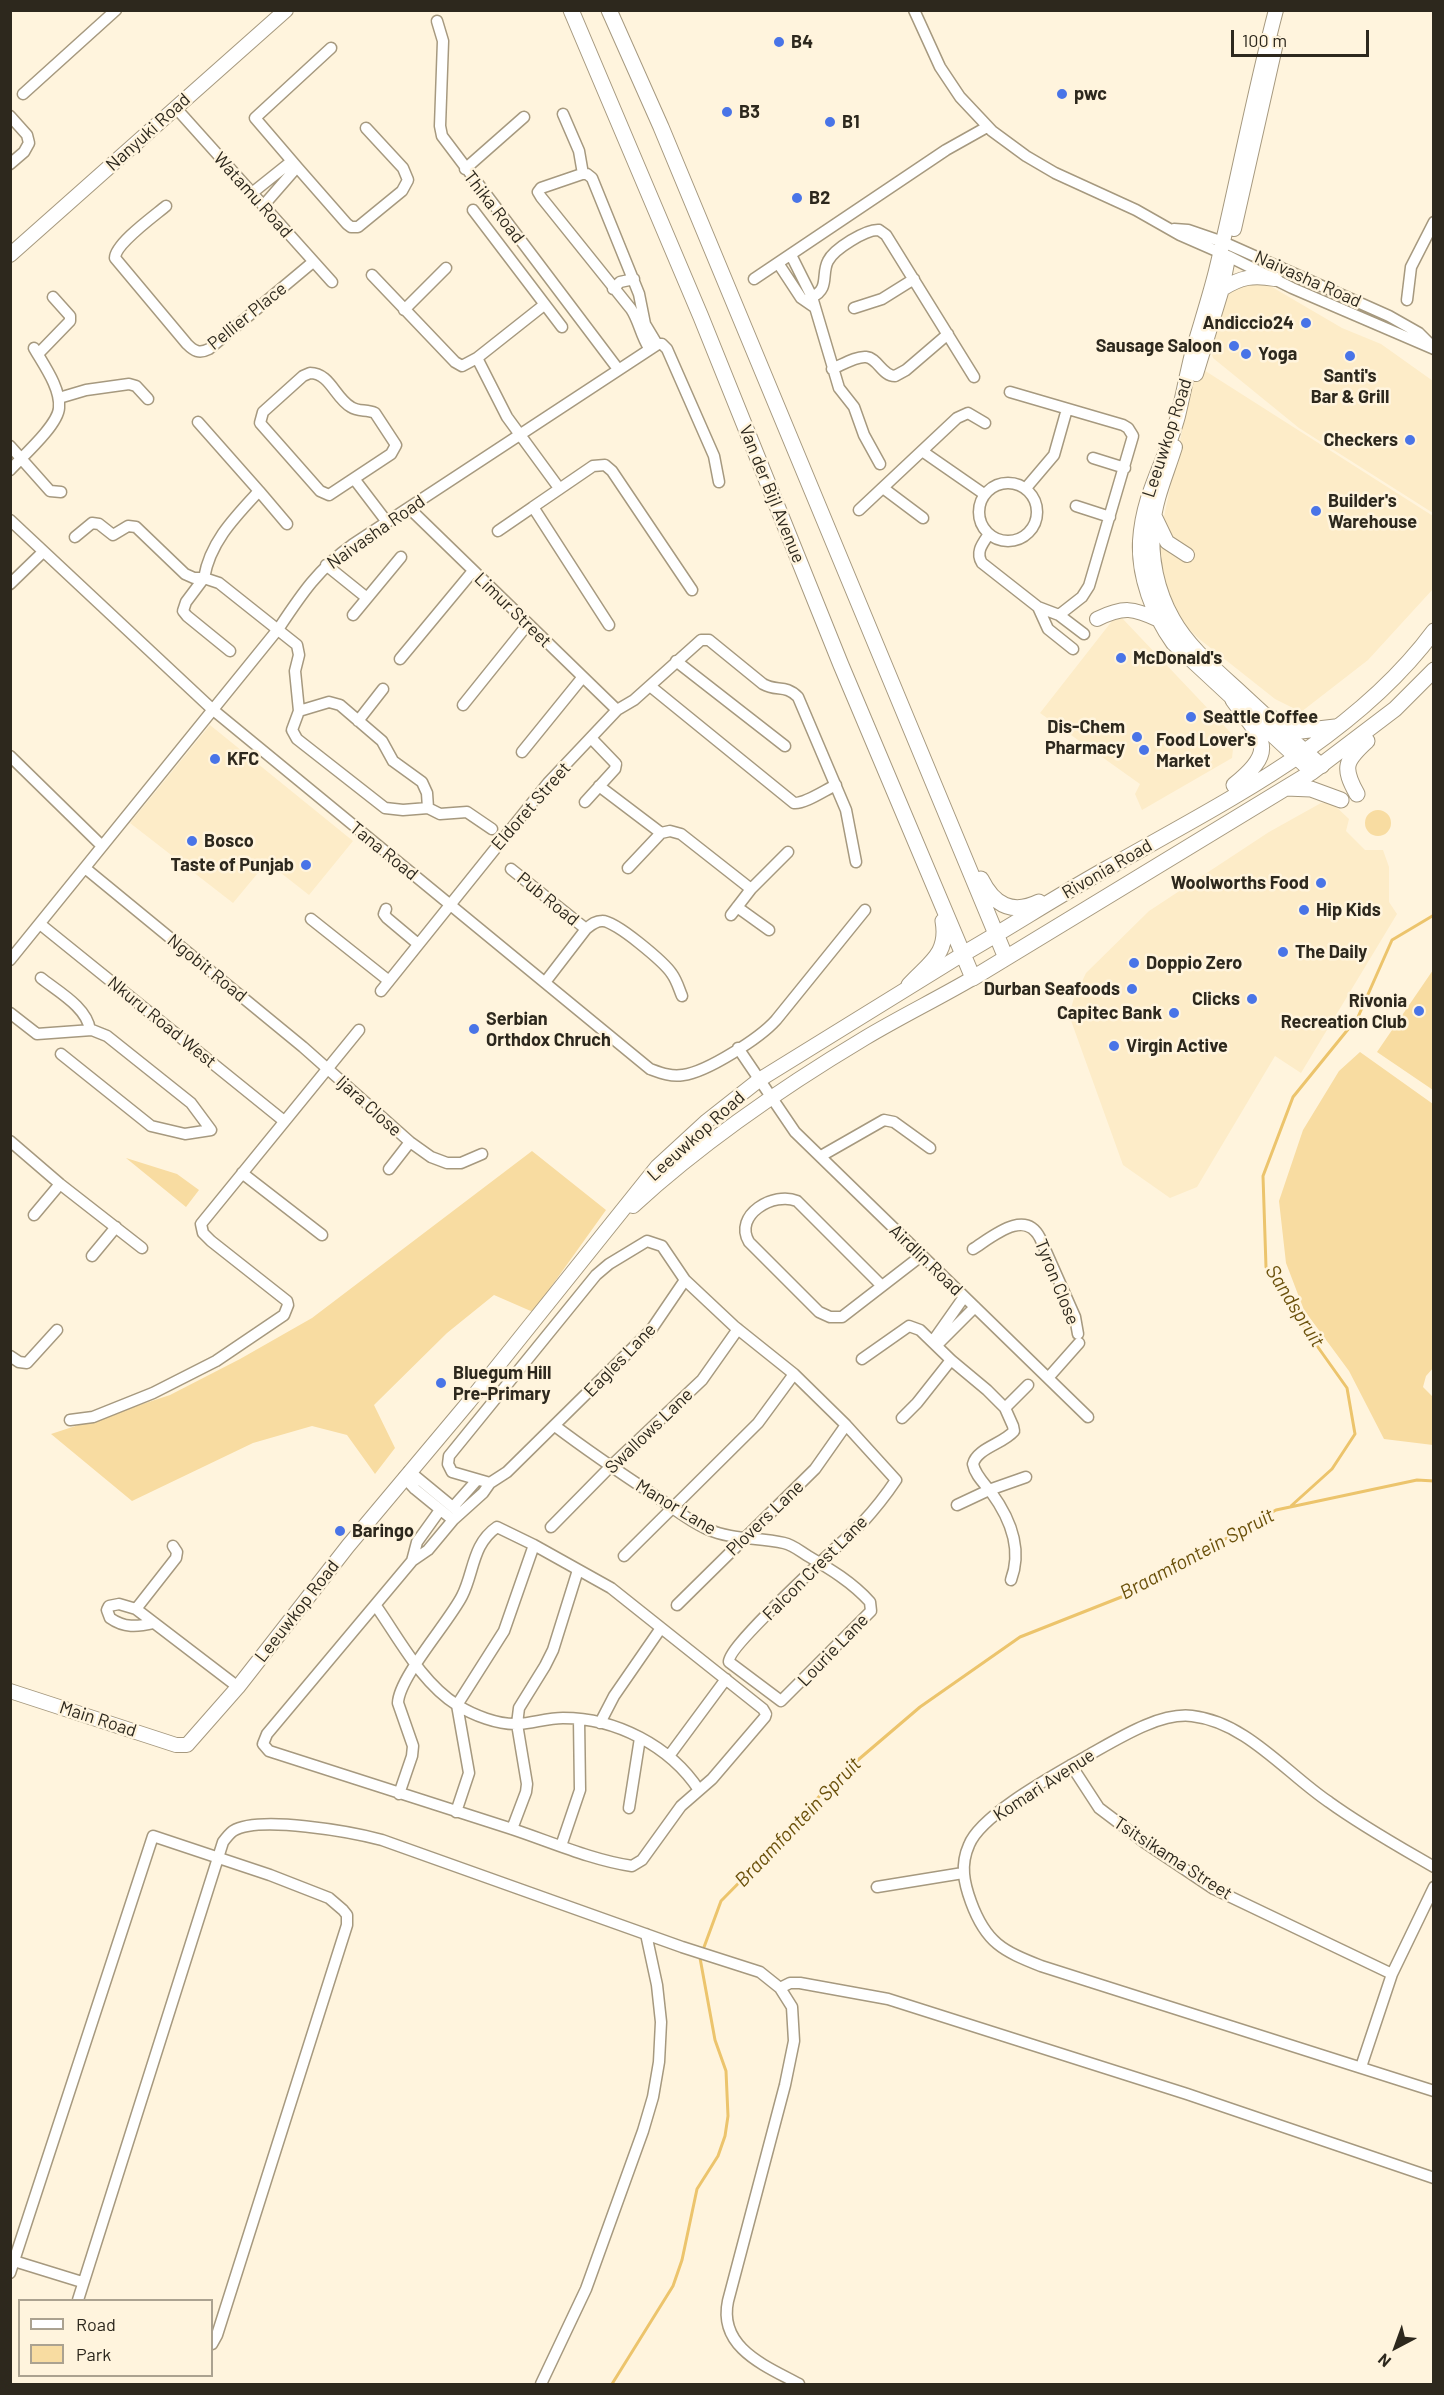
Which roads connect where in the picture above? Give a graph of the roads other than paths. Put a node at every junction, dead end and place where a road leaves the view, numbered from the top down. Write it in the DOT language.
graph roads {
  1 [pos="116,10"];
  2 [pos="286,10"];
  3 [pos="571,10"];
  4 [pos="609,10"];
  5 [pos="914,10"];
  6 [pos="1276,10"];
  7 [pos="1283,10"];
  8 [pos="437,21"];
  9 [pos="331,48"];
  10 [pos="23,94"];
  11 [pos="176,107"];
  12 [pos="563,114"];
  13 [pos="10,116"];
  14 [pos="524,117"];
  15 [pos="986,125"];
  16 [pos="366,128"];
  17 [pos="10,164"];
  18 [pos="294,164"];
  19 [pos="465,169"];
  20 [pos="583,174"];
  21 [pos="276,182"];
  22 [pos="252,193"];
  23 [pos="166,206"];
  24 [pos="263,206"];
  25 [pos="473,210"];
  26 [pos="1434,222"];
  27 [pos="1225,249"];
  28 [pos="10,255"];
  29 [pos="791,255"];
  30 [pos="313,262"];
  31 [pos="780,262"];
  32 [pos="446,268"];
  33 [pos="372,275"];
  34 [pos="634,279"];
  35 [pos="754,279"];
  36 [pos="914,279"];
  37 [pos="1275,279"];
  38 [pos="332,282"];
  39 [pos="613,289"];
  40 [pos="1222,289"];
  41 [pos="53,297"];
  42 [pos="1407,300"];
  43 [pos="813,302"];
  44 [pos="544,305"];
  45 [pos="854,308"];
  46 [pos="404,310"];
  47 [pos="562,327"];
  48 [pos="948,334"];
  49 [pos="653,346"];
  50 [pos="1434,349"];
  51 [pos="477,358"];
  52 [pos="618,369"];
  53 [pos="832,369"];
  54 [pos="974,377"];
  55 [pos="1010,392"];
  56 [pos="59,398"];
  57 [pos="148,399"];
  58 [pos="1067,409"];
  59 [pos="198,422"];
  60 [pos="985,423"];
  61 [pos="520,435"];
  62 [pos="10,446"];
  63 [pos="922,451"];
  64 [pos="21,458"];
  65 [pos="1093,458"];
  66 [pos="880,464"];
  67 [pos="1125,468"];
  68 [pos="10,470"];
  69 [pos="355,480"];
  70 [pos="719,482"];
  71 [pos="883,488"];
  72 [pos="1026,488"];
  73 [pos="559,489"];
  74 [pos="259,491"];
  75 [pos="61,492"];
  76 [pos="984,494"];
  77 [pos="1076,506"];
  78 [pos="533,507"];
  79 [pos="409,508"];
  80 [pos="859,510"];
  81 [pos="1154,515"];
  82 [pos="1110,517"];
  83 [pos="923,518"];
  84 [pos="10,520"];
  85 [pos="387,522"];
  86 [pos="287,524"];
  87 [pos="498,531"];
  88 [pos="988,534"];
  89 [pos="75,537"];
  90 [pos="43,552"];
  91 [pos="1187,555"];
  92 [pos="401,557"];
  93 [pos="326,566"];
  94 [pos="473,571"];
  95 [pos="204,578"];
  96 [pos="10,584"];
  97 [pos="692,590"];
  98 [pos="367,598"];
  99 [pos="1038,607"];
  100 [pos="353,615"];
  101 [pos="1059,615"];
  102 [pos="1097,619"];
  103 [pos="1159,620"];
  104 [pos="528,624"];
  105 [pos="609,625"];
  106 [pos="279,628"];
  107 [pos="1434,631"];
  108 [pos="1084,634"];
  109 [pos="1073,649"];
  110 [pos="230,651"];
  111 [pos="400,659"];
  112 [pos="676,661"];
  113 [pos="1434,670"];
  114 [pos="582,678"];
  115 [pos="650,686"];
  116 [pos="383,689"];
  117 [pos="1233,700"];
  118 [pos="462,705"];
  119 [pos="212,709"];
  120 [pos="617,710"];
  121 [pos="299,711"];
  122 [pos="1265,715"];
  123 [pos="1378,720"];
  124 [pos="358,721"];
  125 [pos="1338,727"];
  126 [pos="591,738"];
  127 [pos="785,746"];
  128 [pos="522,752"];
  129 [pos="1300,754"];
  130 [pos="10,756"];
  131 [pos="1317,769"];
  132 [pos="836,785"];
  133 [pos="599,786"];
  134 [pos="1286,788"];
  135 [pos="1357,794"];
  136 [pos="1341,800"];
  137 [pos="585,802"];
  138 [pos="943,805"];
  139 [pos="428,808"];
  140 [pos="1187,823"];
  141 [pos="492,829"];
  142 [pos="661,833"];
  143 [pos="102,846"];
  144 [pos="788,852"];
  145 [pos="855,862"];
  146 [pos="85,868"];
  147 [pos="628,868"];
  148 [pos="511,869"];
  149 [pos="1076,886"];
  150 [pos="751,889"];
  151 [pos="449,905"];
  152 [pos="941,906"];
  153 [pos="386,909"];
  154 [pos="865,910"];
  155 [pos="311,919"];
  156 [pos="40,924"];
  157 [pos="586,929"];
  158 [pos="769,930"];
  159 [pos="995,936"];
  160 [pos="418,944"];
  161 [pos="963,954"];
  162 [pos="1006,958"];
  163 [pos="10,960"];
  164 [pos="41,978"];
  165 [pos="973,978"];
  166 [pos="389,981"];
  167 [pos="546,981"];
  168 [pos="909,985"];
  169 [pos="381,990"];
  170 [pos="682,996"];
  171 [pos="10,1013"];
  172 [pos="90,1029"];
  173 [pos="359,1030"];
  174 [pos="738,1048"];
  175 [pos="61,1054"];
  176 [pos="328,1069"];
  177 [pos="759,1080"];
  178 [pos="771,1098"];
  179 [pos="284,1120"];
  180 [pos="11,1140"];
  181 [pos="410,1142"];
  182 [pos="930,1148"];
  183 [pos="482,1154"];
  184 [pos="821,1156"];
  185 [pos="389,1169"];
  186 [pos="242,1173"];
  187 [pos="60,1184"];
  188 [pos="34,1215"];
  189 [pos="614,1223"];
  190 [pos="116,1227"];
  191 [pos="322,1235"];
  192 [pos="142,1248"];
  193 [pos="973,1249"];
  194 [pos="92,1256"];
  195 [pos="921,1256"];
  196 [pos="685,1280"];
  197 [pos="882,1286"];
  198 [pos="964,1298"];
  199 [pos="975,1307"];
  200 [pos="738,1329"];
  201 [pos="57,1330"];
  202 [pos="935,1343"];
  203 [pos="10,1356"];
  204 [pos="862,1359"];
  205 [pos="951,1360"];
  206 [pos="794,1374"];
  207 [pos="1046,1376"];
  208 [pos="1028,1385"];
  209 [pos="1005,1408"];
  210 [pos="1088,1417"];
  211 [pos="902,1418"];
  212 [pos="70,1420"];
  213 [pos="846,1425"];
  214 [pos="555,1426"];
  215 [pos="610,1467"];
  216 [pos="406,1474"];
  217 [pos="1026,1477"];
  218 [pos="477,1480"];
  219 [pos="490,1483"];
  220 [pos="989,1490"];
  221 [pos="957,1505"];
  222 [pos="672,1507"];
  223 [pos="440,1510"];
  224 [pos="455,1513"];
  225 [pos="551,1527"];
  226 [pos="743,1539"];
  227 [pos="534,1545"];
  228 [pos="173,1546"];
  229 [pos="624,1556"];
  230 [pos="412,1561"];
  231 [pos="820,1563"];
  232 [pos="578,1570"];
  233 [pos="1011,1580"];
  234 [pos="868,1600"];
  235 [pos="677,1605"];
  236 [pos="376,1606"];
  237 [pos="136,1609"];
  238 [pos="154,1623"];
  239 [pos="661,1628"];
  240 [pos="416,1664"];
  241 [pos="726,1679"];
  242 [pos="238,1687"];
  243 [pos="10,1690"];
  244 [pos="787,1698"];
  245 [pos="457,1705"];
  246 [pos="579,1719"];
  247 [pos="600,1723"];
  248 [pos="517,1724"];
  249 [pos="640,1738"];
  250 [pos="185,1746"];
  251 [pos="669,1756"];
  252 [pos="1071,1765"];
  253 [pos="699,1791"];
  254 [pos="399,1794"];
  255 [pos="629,1809"];
  256 [pos="456,1812"];
  257 [pos="512,1829"];
  258 [pos="561,1846"];
  259 [pos="219,1858"];
  260 [pos="1434,1867"];
  261 [pos="963,1873"];
  262 [pos="877,1887"];
  263 [pos="1434,1887"];
  264 [pos="646,1934"];
  265 [pos="1392,1974"];
  266 [pos="780,1988"];
  267 [pos="1361,2067"];
  268 [pos="1434,2091"];
  269 [pos="1434,2178"];
  270 [pos="14,2260"];
  271 [pos="10,2273"];
  272 [pos="82,2282"];
  273 [pos="78,2299"];
  274 [pos="213,2342"];
  275 [pos="541,2385"];
  276 [pos="799,2385"];
  1 -- 10 [label="street"];
  2 -- 11 [label="street, Nanyuki Road"];
  3 -- 152 [label="main road, Van der Bijl Avenue"];
  4 -- 138 [label="main road, Van der Bijl Avenue"];
  5 -- 15 [label="street, Naivasha Road"];
  6 -- 27 [label="street, Leeuwkop Road"];
  7 -- 27 [label="street, Leeuwkop Road"];
  8 -- 19 [label="street, Thika Road"];
  9 -- 18 [label="street"];
  11 -- 22 [label="street, Watamu Road"];
  11 -- 28 [label="street, Nanyuki Road"];
  12 -- 20 [label="street"];
  13 -- 17 [label="street"];
  14 -- 19 [label="street"];
  15 -- 27 [label="street, Naivasha Road"];
  15 -- 29 [label="street"];
  16 -- 18 [label="street"];
  18 -- 21 [label="street"];
  19 -- 52 [label="street, Thika Road"];
  20 -- 34 [label="street"];
  20 -- 39 [label="street"];
  21 -- 22 [label="street"];
  21 -- 24 [label="street"];
  22 -- 24 [label="street, Watamu Road"];
  23 -- 30 [label="street, Pellier Place"];
  24 -- 30 [label="street, Watamu Road"];
  25 -- 44 [label="street"];
  26 -- 42 [label="street"];
  27 -- 37 [label="street, Naivasha Road"];
  27 -- 40 [label="street, Leeuwkop Road"];
  27 -- 50 [label="street, Naivasha Road"];
  27 -- 103 [label="street, Leeuwkop Road"];
  29 -- 31 [label="street"];
  29 -- 43 [label="street"];
  30 -- 38 [label="street, Watamu Road"];
  31 -- 35 [label="street"];
  31 -- 43 [label="street"];
  32 -- 46 [label="street"];
  33 -- 46 [label="street"];
  34 -- 39 [label="street"];
  34 -- 49 [label="street"];
  36 -- 43 [label="street"];
  36 -- 45 [label="street"];
  36 -- 48 [label="street"];
  37 -- 40 [label="street"];
  37 -- 50 [label="street, Naivasha Road"];
  39 -- 49 [label="street"];
  40 -- 81 [label="street, Leeuwkop Road"];
  41 -- 56 [label="street"];
  43 -- 53 [label="street"];
  44 -- 47 [label="street"];
  44 -- 51 [label="street"];
  46 -- 51 [label="street"];
  48 -- 53 [label="street"];
  48 -- 54 [label="street"];
  49 -- 52 [label="street, Naivasha Road"];
  49 -- 70 [label="street"];
  51 -- 61 [label="street"];
  52 -- 61 [label="street, Naivasha Road"];
  53 -- 66 [label="street"];
  55 -- 58 [label="street"];
  56 -- 57 [label="street"];
  56 -- 64 [label="street"];
  58 -- 67 [label="street"];
  58 -- 72 [label="street"];
  59 -- 74 [label="street"];
  60 -- 63 [label="street"];
  61 -- 73 [label="street"];
  61 -- 79 [label="street, Naivasha Road"];
  62 -- 64 [label="street"];
  63 -- 71 [label="street"];
  63 -- 76 [label="street"];
  64 -- 68 [label="street"];
  64 -- 75 [label="street"];
  65 -- 67 [label="street"];
  67 -- 82 [label="street"];
  69 -- 69 [label="street"];
  69 -- 85 [label="street"];
  71 -- 80 [label="street"];
  71 -- 83 [label="street"];
  72 -- 76 [label="street"];
  72 -- 88 [label="street"];
  73 -- 78 [label="street"];
  73 -- 97 [label="street"];
  74 -- 86 [label="street"];
  74 -- 95 [label="street"];
  76 -- 88 [label="street"];
  77 -- 82 [label="street"];
  78 -- 87 [label="street"];
  78 -- 105 [label="street"];
  79 -- 85 [label="street, Naivasha Road"];
  79 -- 94 [label="street, Limur Street"];
  81 -- 91 [label="street"];
  81 -- 122 [label="street, Leeuwkop Road"];
  82 -- 101 [label="street"];
  84 -- 90 [label="street, Tana Road"];
  85 -- 93 [label="street, Naivasha Road"];
  88 -- 99 [label="street"];
  89 -- 95 [label="street"];
  90 -- 96 [label="street"];
  90 -- 119 [label="street, Tana Road"];
  92 -- 98 [label="street"];
  93 -- 98 [label="street"];
  93 -- 106 [label="street, Naivasha Road"];
  94 -- 104 [label="street, Limur Street"];
  94 -- 111 [label="street"];
  95 -- 106 [label="street"];
  95 -- 110 [label="street"];
  98 -- 100 [label="street"];
  99 -- 101 [label="street"];
  99 -- 109 [label="street"];
  101 -- 108 [label="street"];
  102 -- 103 [label="street"];
  103 -- 117 [label="street, Leeuwkop Road"];
  104 -- 114 [label="street, Limur Street"];
  104 -- 118 [label="street"];
  106 -- 119 [label="street, Naivasha Road"];
  106 -- 121 [label="street"];
  107 -- 125 [label="main road, Rivonia Road"];
  112 -- 115 [label="street, Eldoret Street"];
  112 -- 127 [label="street"];
  112 -- 132 [label="street, Eldoret Street"];
  113 -- 123 [label="main road, Rivonia Road"];
  114 -- 120 [label="street, Limur Street"];
  114 -- 128 [label="street"];
  115 -- 120 [label="street, Eldoret Street"];
  115 -- 132 [label="street"];
  116 -- 124 [label="street"];
  117 -- 129 [label="street, Leeuwkop Road"];
  117 -- 140 [label="main road"];
  119 -- 143 [label="street, Naivasha Road"];
  119 -- 151 [label="street, Tana Road"];
  120 -- 126 [label="street, Eldoret Street"];
  121 -- 124 [label="street"];
  121 -- 139 [label="street"];
  122 -- 125 [label="main road"];
  122 -- 129 [label="street, Leeuwkop Road"];
  123 -- 131 [label="main road, Rivonia Road"];
  123 -- 135 [label="main road"];
  124 -- 139 [label="street"];
  125 -- 129 [label="main road, Rivonia Road"];
  126 -- 133 [label="street"];
  126 -- 151 [label="street, Eldoret Street"];
  129 -- 131 [label="street, Leeuwkop Road"];
  129 -- 140 [label="main road, Rivonia Road"];
  130 -- 143 [label="street"];
  131 -- 134 [label="main road, Rivonia Road"];
  132 -- 145 [label="street"];
  133 -- 137 [label="street"];
  133 -- 142 [label="street"];
  134 -- 136 [label="main road"];
  134 -- 162 [label="main road, Rivonia Road"];
  138 -- 149 [label="main road"];
  138 -- 159 [label="main road, Van der Bijl Avenue"];
  139 -- 141 [label="street"];
  140 -- 149 [label="main road, Rivonia Road"];
  142 -- 147 [label="street"];
  142 -- 150 [label="street"];
  143 -- 146 [label="street, Naivasha Road"];
  144 -- 150 [label="street"];
  146 -- 156 [label="street, Naivasha Road"];
  146 -- 176 [label="street, Ngobit Road"];
  148 -- 157 [label="street, Pub Road"];
  149 -- 159 [label="main road, Rivonia Road"];
  150 -- 158 [label="street"];
  151 -- 160 [label="street, Eldoret Street"];
  151 -- 167 [label="street, Tana Road"];
  152 -- 161 [label="main road, Van der Bijl Avenue"];
  152 -- 168 [label="main road"];
  153 -- 160 [label="street"];
  154 -- 174 [label="street"];
  155 -- 166 [label="street"];
  156 -- 163 [label="street, Naivasha Road"];
  156 -- 179 [label="street, Nkuru Road West"];
  157 -- 167 [label="street"];
  157 -- 170 [label="street"];
  159 -- 161 [label="main road, Rivonia Road"];
  159 -- 162 [label="main road, Van der Bijl Avenue"];
  160 -- 166 [label="street, Eldoret Street"];
  161 -- 165 [label="main road, Van der Bijl Avenue"];
  161 -- 168 [label="street, Rivonia Road"];
  162 -- 165 [label="main road, Rivonia Road"];
  164 -- 172 [label="street"];
  165 -- 178 [label="street, Rivonia Road"];
  166 -- 169 [label="street, Eldoret Street"];
  167 -- 174 [label="street, Tana Road"];
  168 -- 177 [label="street, Rivonia Road"];
  171 -- 172 [label="street"];
  172 -- 175 [label="street"];
  173 -- 176 [label="street"];
  174 -- 177 [label="street"];
  176 -- 179 [label="street"];
  176 -- 181 [label="street, Ijara Close"];
  177 -- 178 [label="street"];
  177 -- 189 [label="street, Leeuwkop Road"];
  178 -- 184 [label="street, Airdlin Road"];
  178 -- 189 [label="street, Leeuwkop Road"];
  179 -- 186 [label="street"];
  180 -- 187 [label="street"];
  181 -- 183 [label="street, Ijara Close"];
  181 -- 185 [label="street"];
  182 -- 184 [label="street"];
  184 -- 195 [label="street, Airdlin Road"];
  186 -- 191 [label="street"];
  186 -- 212 [label="street"];
  187 -- 188 [label="street"];
  187 -- 190 [label="street"];
  189 -- 216 [label="street, Leeuwkop Road"];
  190 -- 192 [label="street"];
  190 -- 194 [label="street"];
  193 -- 207 [label="street, Tyron Close"];
  195 -- 197 [label="street"];
  195 -- 198 [label="street, Airdlin Road"];
  196 -- 200 [label="street"];
  196 -- 214 [label="street, Eagles Lane"];
  196 -- 218 [label="street"];
  197 -- 197 [label="street"];
  198 -- 199 [label="street, Airdlin Road"];
  198 -- 202 [label="street"];
  199 -- 202 [label="street"];
  199 -- 207 [label="street, Airdlin Road"];
  200 -- 206 [label="street"];
  200 -- 215 [label="street, Swallows Lane"];
  201 -- 203 [label="street"];
  202 -- 204 [label="street"];
  202 -- 205 [label="street"];
  205 -- 209 [label="street"];
  205 -- 211 [label="street"];
  206 -- 213 [label="street"];
  206 -- 222 [label="street"];
  207 -- 210 [label="street, Airdlin Road"];
  208 -- 209 [label="street"];
  209 -- 220 [label="street"];
  213 -- 226 [label="street, Plovers Lane"];
  213 -- 231 [label="street, Falcon Crest Lane"];
  214 -- 215 [label="street, Manor Lane"];
  214 -- 219 [label="street, Eagles Lane"];
  215 -- 222 [label="street, Manor Lane"];
  215 -- 225 [label="street, Swallows Lane"];
  216 -- 223 [label="street"];
  216 -- 224 [label="street"];
  216 -- 242 [label="street, Leeuwkop Road"];
  217 -- 220 [label="street"];
  218 -- 219 [label="street"];
  218 -- 224 [label="street"];
  219 -- 224 [label="street, Eagles Lane"];
  220 -- 221 [label="street"];
  220 -- 233 [label="street"];
  222 -- 226 [label="street, Manor Lane"];
  222 -- 229 [label="street"];
  223 -- 224 [label="street"];
  223 -- 230 [label="street"];
  224 -- 230 [label="street"];
  226 -- 231 [label="street, Manor Lane"];
  226 -- 235 [label="street, Plovers Lane"];
  227 -- 232 [label="street"];
  227 -- 240 [label="street"];
  227 -- 245 [label="street"];
  228 -- 237 [label="street"];
  230 -- 236 [label="street"];
  231 -- 234 [label="street, Manor Lane"];
  231 -- 244 [label="street, Falcon Crest Lane"];
  232 -- 239 [label="street"];
  232 -- 248 [label="street"];
  234 -- 244 [label="street, Lourie Lane"];
  236 -- 240 [label="street"];
  236 -- 254 [label="street"];
  237 -- 238 [label="street"];
  237 -- 238 [label="street"];
  238 -- 242 [label="street"];
  239 -- 241 [label="street"];
  239 -- 247 [label="street"];
  240 -- 245 [label="street"];
  240 -- 254 [label="street"];
  241 -- 251 [label="street"];
  241 -- 253 [label="street"];
  242 -- 250 [label="street, Leeuwkop Road"];
  243 -- 250 [label="street, Main Road"];
  245 -- 248 [label="street"];
  245 -- 256 [label="street"];
  246 -- 247 [label="street"];
  246 -- 248 [label="street"];
  246 -- 258 [label="street"];
  247 -- 249 [label="street"];
  248 -- 257 [label="street"];
  249 -- 251 [label="street"];
  249 -- 255 [label="street"];
  251 -- 253 [label="street"];
  252 -- 260 [label="street, Komari Avenue"];
  252 -- 261 [label="street, Komari Avenue"];
  252 -- 265 [label="street, Tsitsikama Street"];
  253 -- 258 [label="street"];
  254 -- 256 [label="street"];
  256 -- 257 [label="street"];
  257 -- 258 [label="street"];
  259 -- 264 [label="street"];
  259 -- 270 [label="street"];
  259 -- 272 [label="street"];
  259 -- 274 [label="street"];
  261 -- 262 [label="street"];
  261 -- 267 [label="street"];
  263 -- 265 [label="street"];
  264 -- 266 [label="street"];
  264 -- 275 [label="street"];
  265 -- 267 [label="street"];
  266 -- 269 [label="street"];
  266 -- 276 [label="street"];
  267 -- 268 [label="street"];
  270 -- 271 [label="street"];
  270 -- 272 [label="street"];
  272 -- 273 [label="street"];
}
